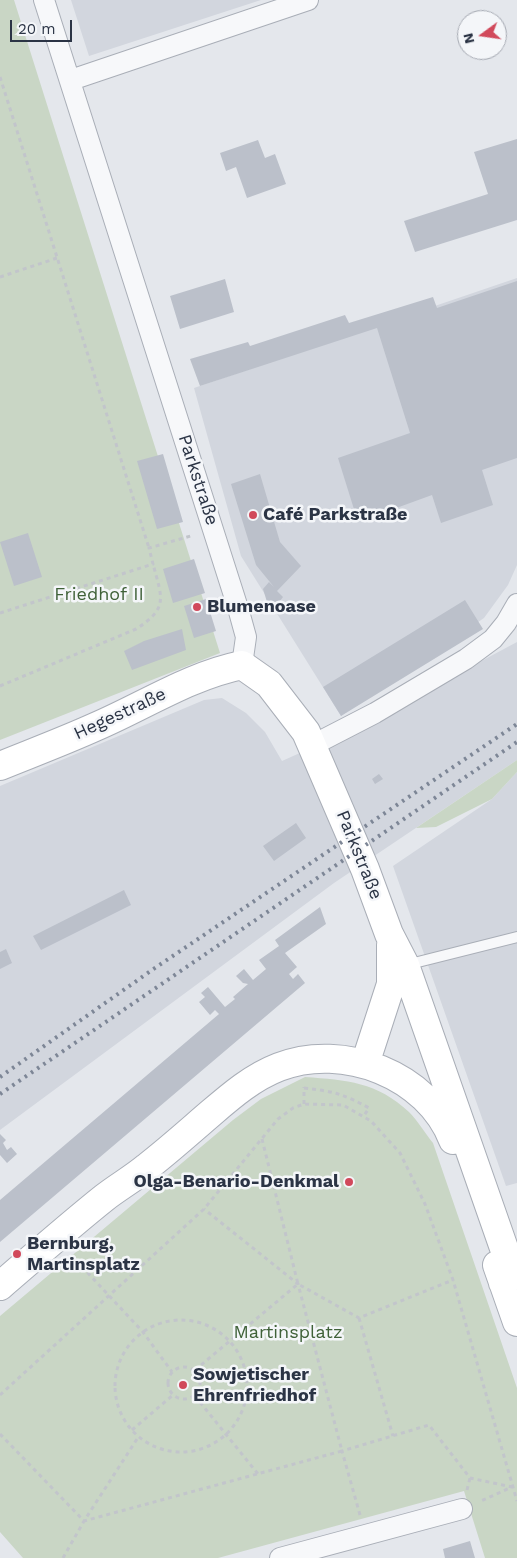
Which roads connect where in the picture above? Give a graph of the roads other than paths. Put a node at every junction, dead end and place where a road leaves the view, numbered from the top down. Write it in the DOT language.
graph roads {
  1 [pos="44,0"];
  2 [pos="308,0"];
  3 [pos="71,80"];
  4 [pos="517,604"];
  5 [pos="242,665"];
  6 [pos="312,745"];
  7 [pos="0,766"];
  8 [pos="389,934"];
  9 [pos="517,937"];
  10 [pos="406,965"];
  11 [pos="365,1064"];
  12 [pos="503,1282"];
  13 [pos="0,1286"];
  14 [pos="517,1322"];
  15 [pos="462,1509"];
  16 [pos="280,1558"];
  1 -- 3 [label="street, Parkstraße"];
  2 -- 3 [label="street"];
  3 -- 5 [label="street, Parkstraße"];
  4 -- 6 [label="street"];
  5 -- 6 [label="street, Parkstraße"];
  5 -- 7 [label="street, Hegestraße"];
  6 -- 8 [label="street, Parkstraße"];
  8 -- 10 [label="street, Parkstraße"];
  8 -- 11 [label="street, Parkstraße"];
  9 -- 10 [label="lane"];
  10 -- 12 [label="street, Parkstraße"];
  11 -- 12 [label="street"];
  11 -- 13 [label="street"];
  12 -- 14 [label="street"];
  15 -- 16 [label="street"];
}
